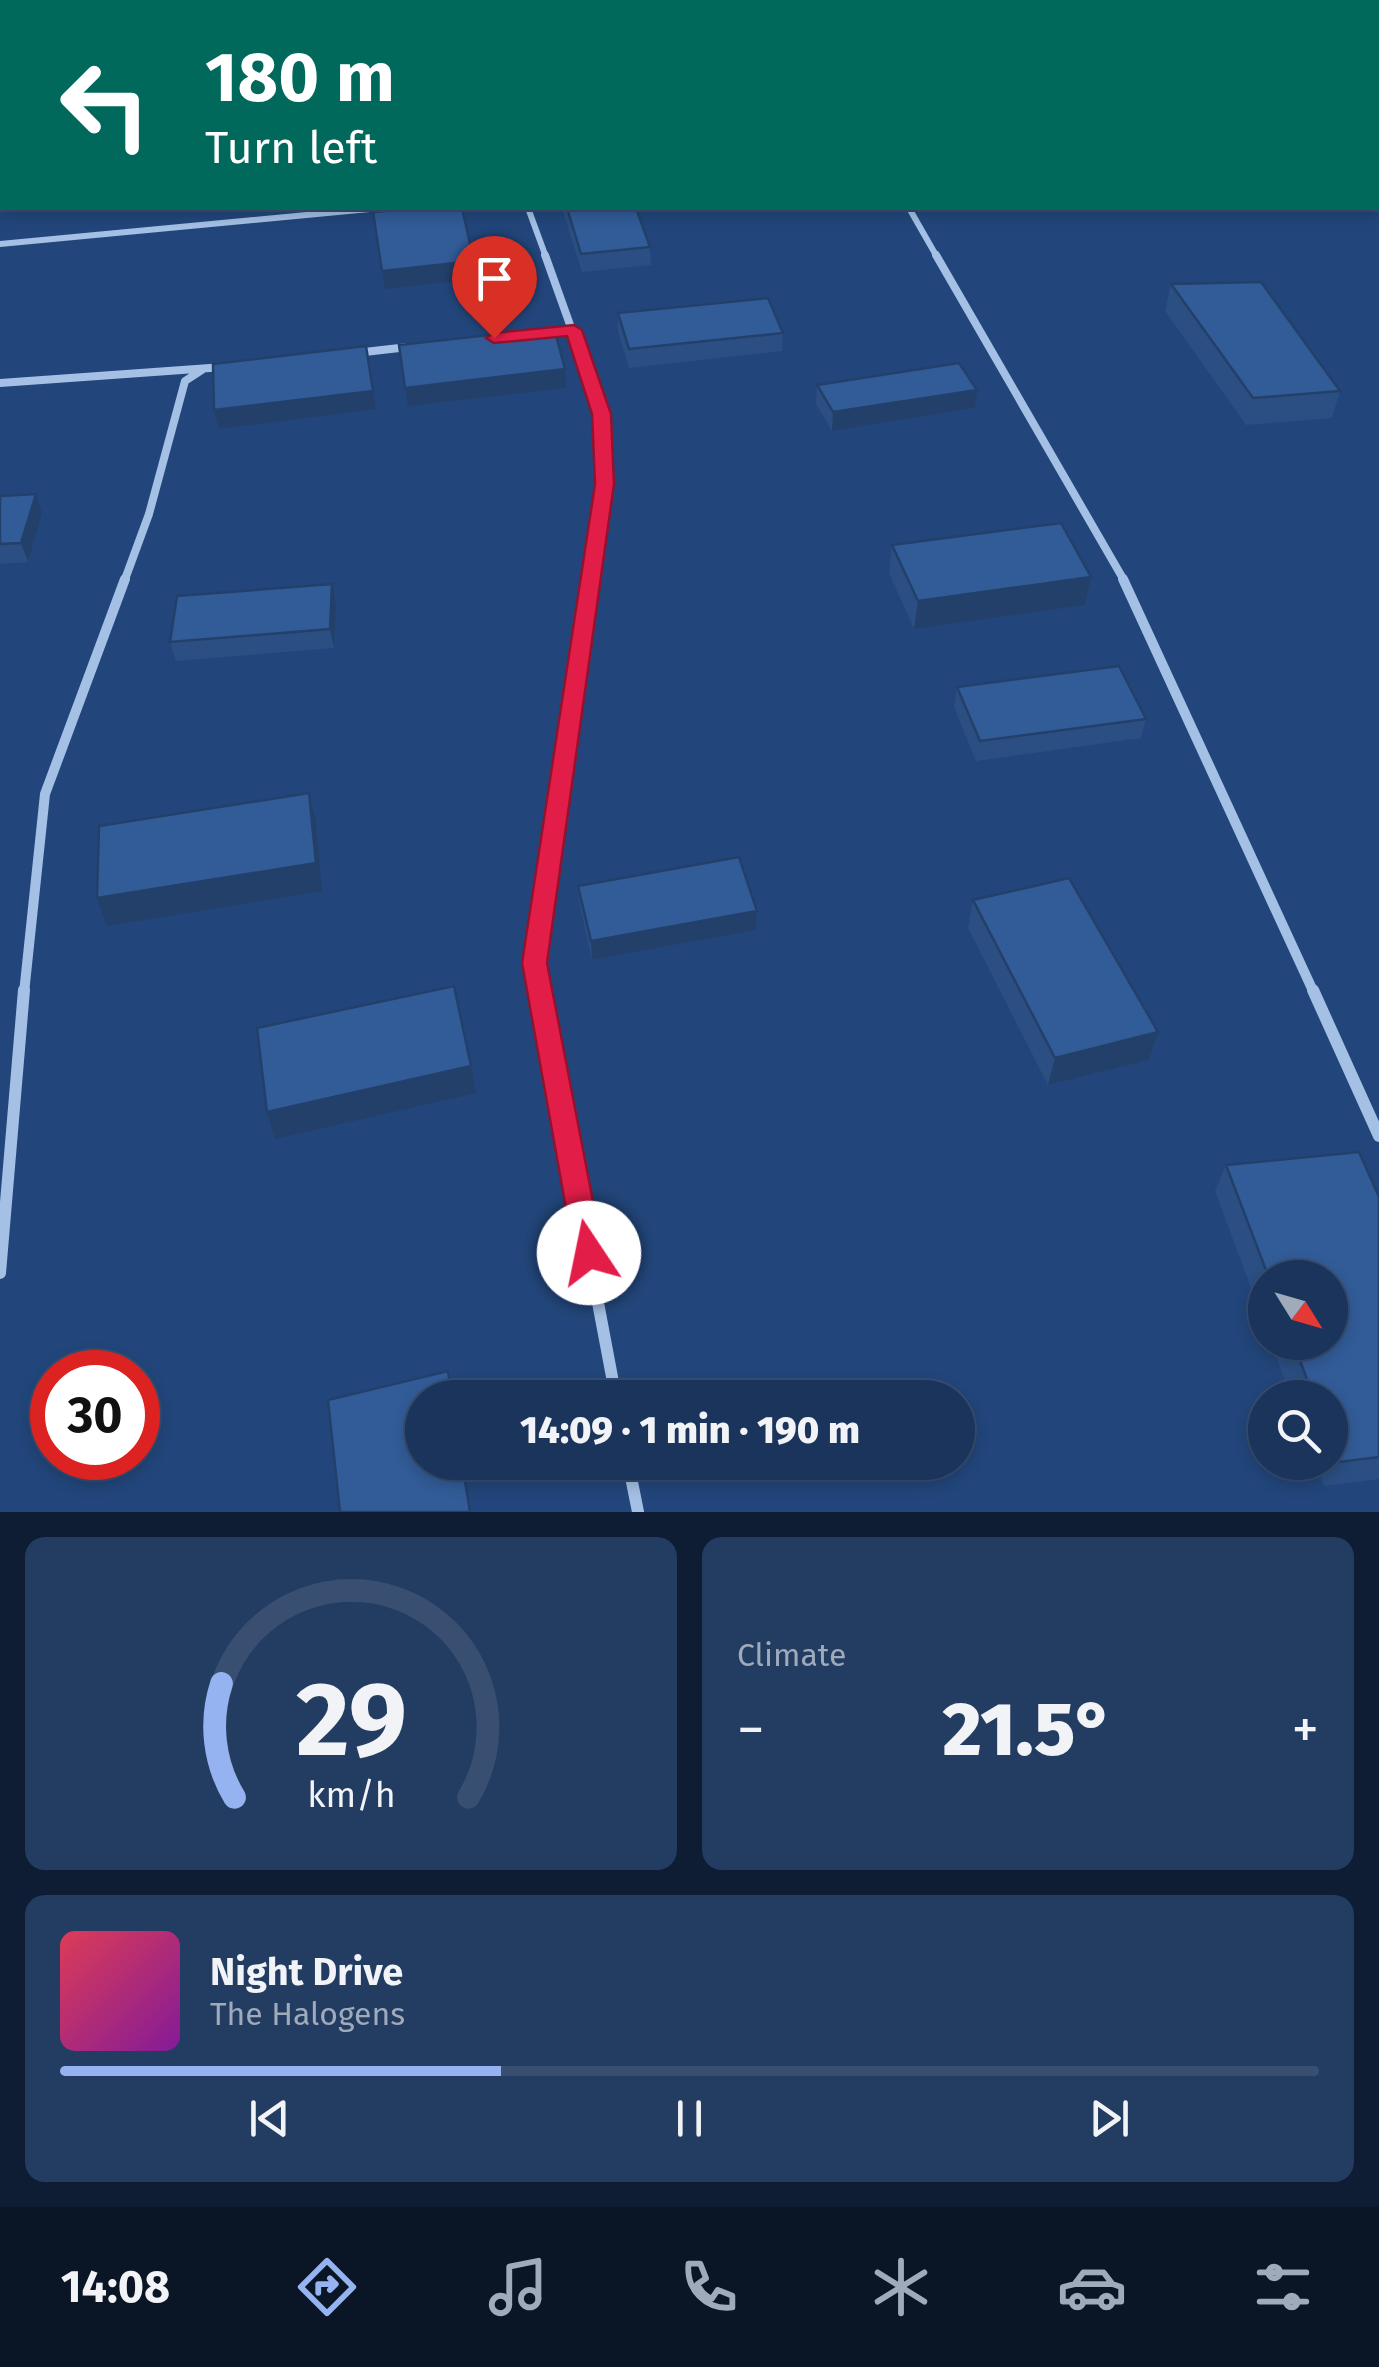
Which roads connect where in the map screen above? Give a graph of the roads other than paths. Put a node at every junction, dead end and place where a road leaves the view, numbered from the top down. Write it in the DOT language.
graph roads {
  1 [pos="359,210"];
  2 [pos="529,210"];
  3 [pos="910,210"];
  4 [pos="0,244"];
  5 [pos="574,330"];
  6 [pos="554,332"];
  7 [pos="415,346"];
  8 [pos="336,355"];
  9 [pos="237,365"];
  10 [pos="202,370"];
  11 [pos="0,383"];
  12 [pos="1379,1136"];
  13 [pos="0,1273"];
  14 [pos="613,1380"];
  15 [pos="632,1480"];
  16 [pos="638,1512"];
  1 -- 4 [label="street"];
  2 -- 5 [label="street"];
  3 -- 12 [label="street"];
  5 -- 6 [label="street"];
  5 -- 14 [label="street"];
  7 -- 8 [label="street"];
  9 -- 10 [label="street"];
  10 -- 11 [label="street"];
  10 -- 13 [label="street"];
  15 -- 16 [label="street"];
}
